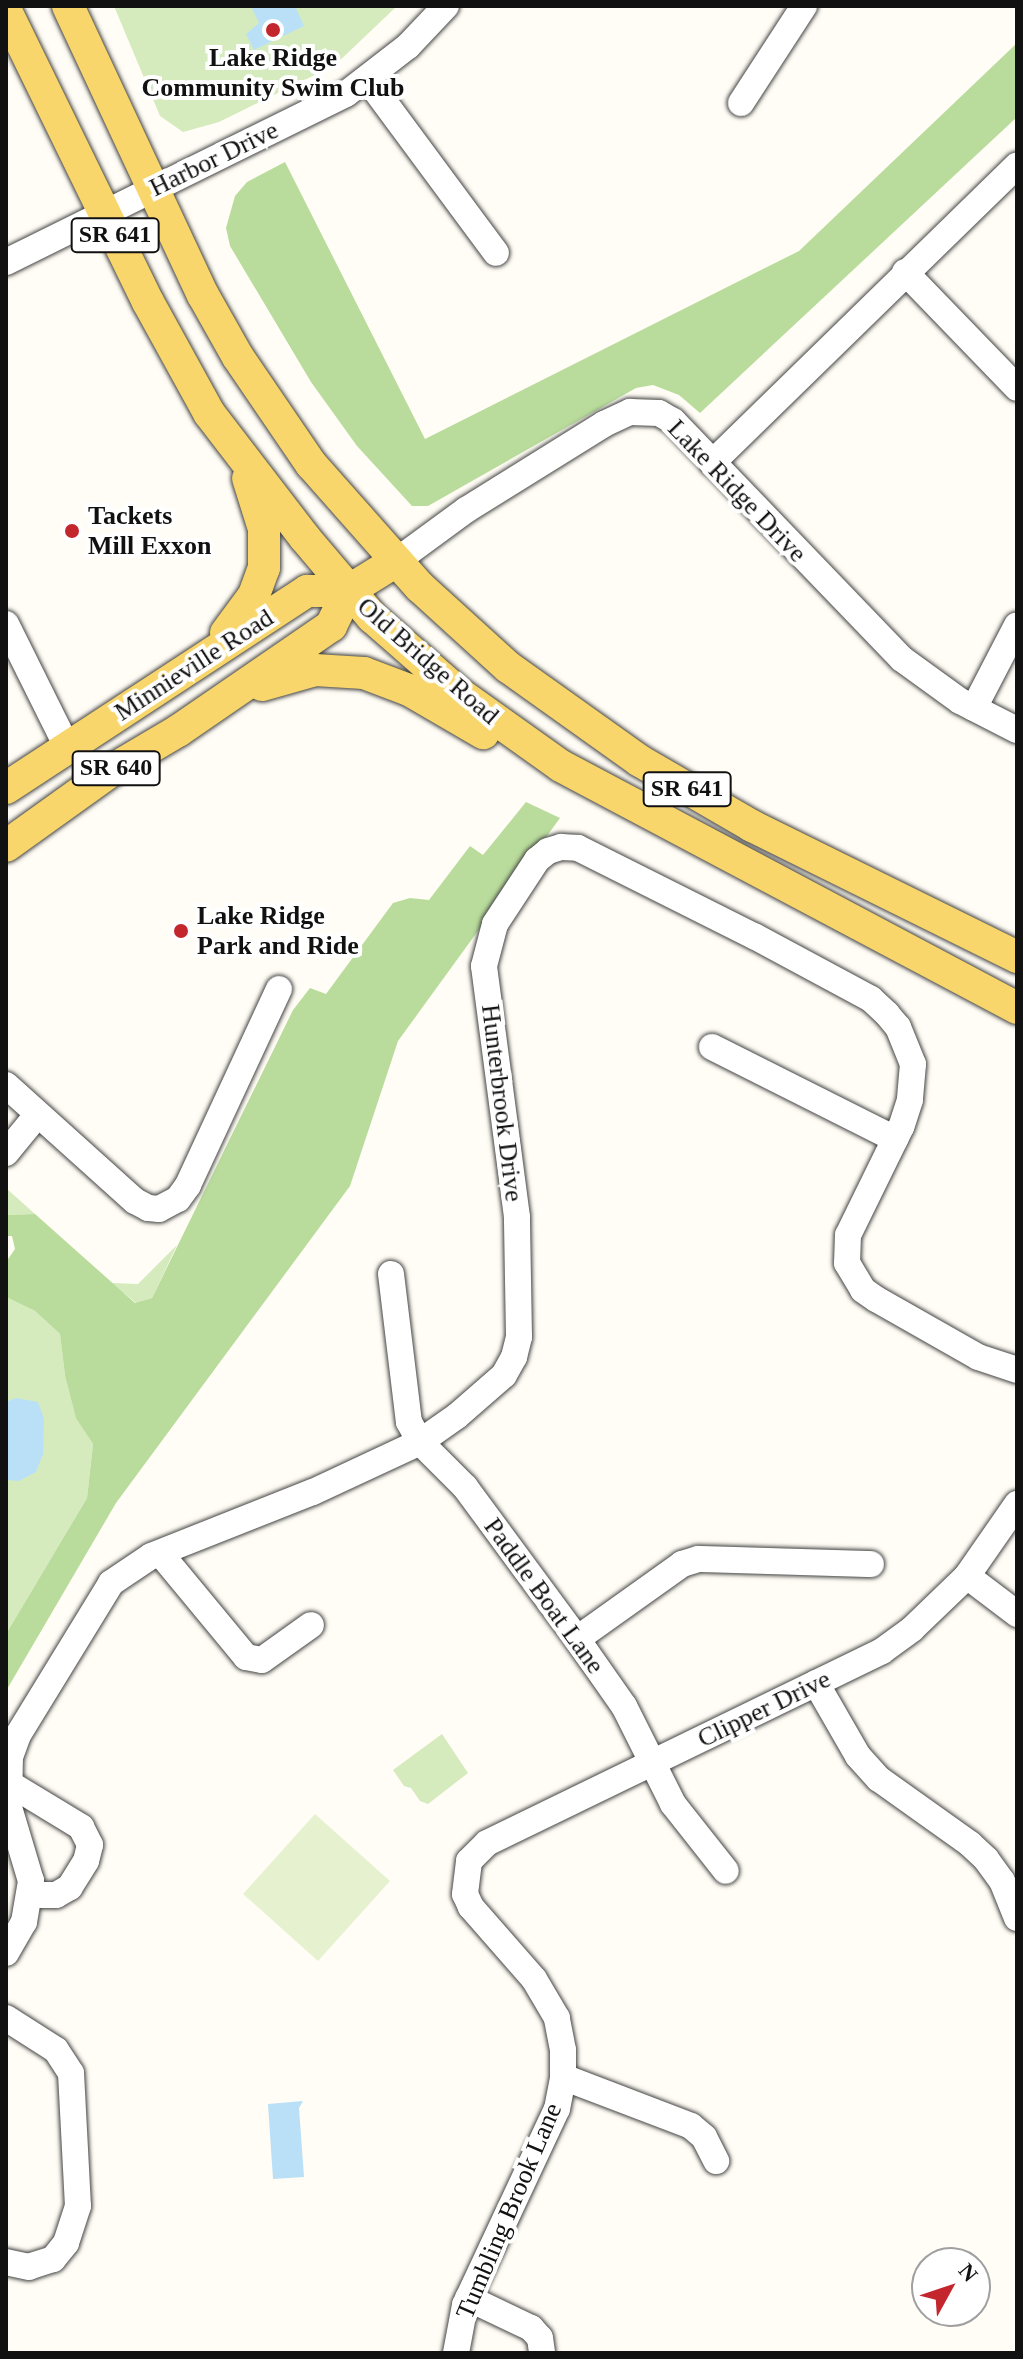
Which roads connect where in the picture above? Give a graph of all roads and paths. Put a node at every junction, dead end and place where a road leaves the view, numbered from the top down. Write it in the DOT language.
graph roads {
  1 [pos="68,6"];
  2 [pos="446,6"];
  3 [pos="804,6"];
  4 [pos="6,11"];
  5 [pos="368,80"];
  6 [pos="741,103"];
  7 [pos="1017,165"];
  8 [pos="152,190"];
  9 [pos="105,213"];
  10 [pos="496,253"];
  11 [pos="6,262"];
  12 [pos="905,272"];
  13 [pos="1017,388"];
  14 [pos="237,452"];
  15 [pos="712,463"];
  16 [pos="395,562"];
  17 [pos="348,591"];
  18 [pos="6,624"];
  19 [pos="1017,625"];
  20 [pos="208,654"];
  21 [pos="229,696"];
  22 [pos="974,708"];
  23 [pos="1017,730"];
  24 [pos="68,749"];
  25 [pos="561,766"];
  26 [pos="6,788"];
  27 [pos="6,846"];
  28 [pos="1017,957"];
  29 [pos="279,989"];
  30 [pos="1017,1008"];
  31 [pos="712,1047"];
  32 [pos="6,1085"];
  33 [pos="38,1114"];
  34 [pos="895,1139"];
  35 [pos="6,1153"];
  36 [pos="391,1274"];
  37 [pos="1017,1370"];
  38 [pos="420,1442"];
  39 [pos="1017,1504"];
  40 [pos="160,1553"];
  41 [pos="871,1564"];
  42 [pos="967,1576"];
  43 [pos="1017,1614"];
  44 [pos="311,1625"];
  45 [pos="577,1639"];
  46 [pos="816,1683"];
  47 [pos="650,1764"];
  48 [pos="7,1782"];
  49 [pos="469,1861"];
  50 [pos="726,1871"];
  51 [pos="30,1895"];
  52 [pos="1017,1918"];
  53 [pos="6,1953"];
  54 [pos="6,2018"];
  55 [pos="563,2077"];
  56 [pos="716,2161"];
  57 [pos="6,2262"];
  58 [pos="468,2298"];
  59 [pos="456,2353"];
  60 [pos="542,2353"];
  1 -- 8 [label="main road, Old Bridge Road / SR 641"];
  2 -- 5 [label="street, Harbor Drive"];
  3 -- 6 [label="street"];
  4 -- 9 [label="main road, Old Bridge Road / SR 641"];
  5 -- 8 [label="street, Harbor Drive"];
  5 -- 10 [label="street"];
  7 -- 12 [label="street"];
  8 -- 9 [label="street, Harbor Drive"];
  8 -- 16 [label="main road, Old Bridge Road / SR 641"];
  9 -- 11 [label="street, Harbor Drive"];
  9 -- 14 [label="main road, Old Bridge Road / SR 641"];
  12 -- 13 [label="street"];
  12 -- 15 [label="street"];
  14 -- 17 [label="main road, Old Bridge Road / SR 641"];
  14 -- 20 [label="main road"];
  15 -- 16 [label="street, Lake Ridge Drive"];
  15 -- 22 [label="street, Lake Ridge Drive"];
  16 -- 17 [label="main road"];
  16 -- 28 [label="main road, Old Bridge Road / SR 641"];
  17 -- 20 [label="main road, Minnieville Road / SR 640"];
  17 -- 21 [label="main road, Minnieville Road / SR 640"];
  17 -- 25 [label="main road, Old Bridge Road / SR 641"];
  18 -- 24 [label="street"];
  19 -- 22 [label="street"];
  20 -- 24 [label="main road, Minnieville Road / SR 640"];
  21 -- 25 [label="main road"];
  21 -- 27 [label="main road, Minnieville Road / SR 640"];
  22 -- 23 [label="street, Lake Ridge Drive"];
  24 -- 26 [label="main road, Minnieville Road / SR 640"];
  25 -- 30 [label="main road, Old Bridge Road / SR 641"];
  29 -- 33 [label="street"];
  31 -- 34 [label="street"];
  32 -- 33 [label="street"];
  33 -- 35 [label="street"];
  34 -- 37 [label="street, Hunterbrook Drive"];
  34 -- 38 [label="street, Hunterbrook Drive"];
  36 -- 38 [label="street"];
  38 -- 40 [label="street, Hunterbrook Drive"];
  38 -- 45 [label="street, Paddle Boat Lane"];
  39 -- 42 [label="street, Clipper Drive"];
  40 -- 44 [label="street"];
  40 -- 48 [label="street, Hunterbrook Drive"];
  41 -- 45 [label="street"];
  42 -- 43 [label="street"];
  42 -- 46 [label="street, Clipper Drive"];
  45 -- 47 [label="street, Paddle Boat Lane"];
  46 -- 47 [label="street, Clipper Drive"];
  46 -- 52 [label="street"];
  47 -- 49 [label="street, Clipper Drive"];
  47 -- 50 [label="street, Paddle Boat Lane"];
  48 -- 51 [label="street, Hunterbrook Drive"];
  48 -- 51 [label="street"];
  49 -- 55 [label="street, Tumbling Brook Lane"];
  51 -- 53 [label="street, Hunterbrook Drive"];
  54 -- 57 [label="street"];
  55 -- 56 [label="street"];
  55 -- 58 [label="street, Tumbling Brook Lane"];
  58 -- 59 [label="street, Tumbling Brook Lane"];
  58 -- 60 [label="street"];
}
